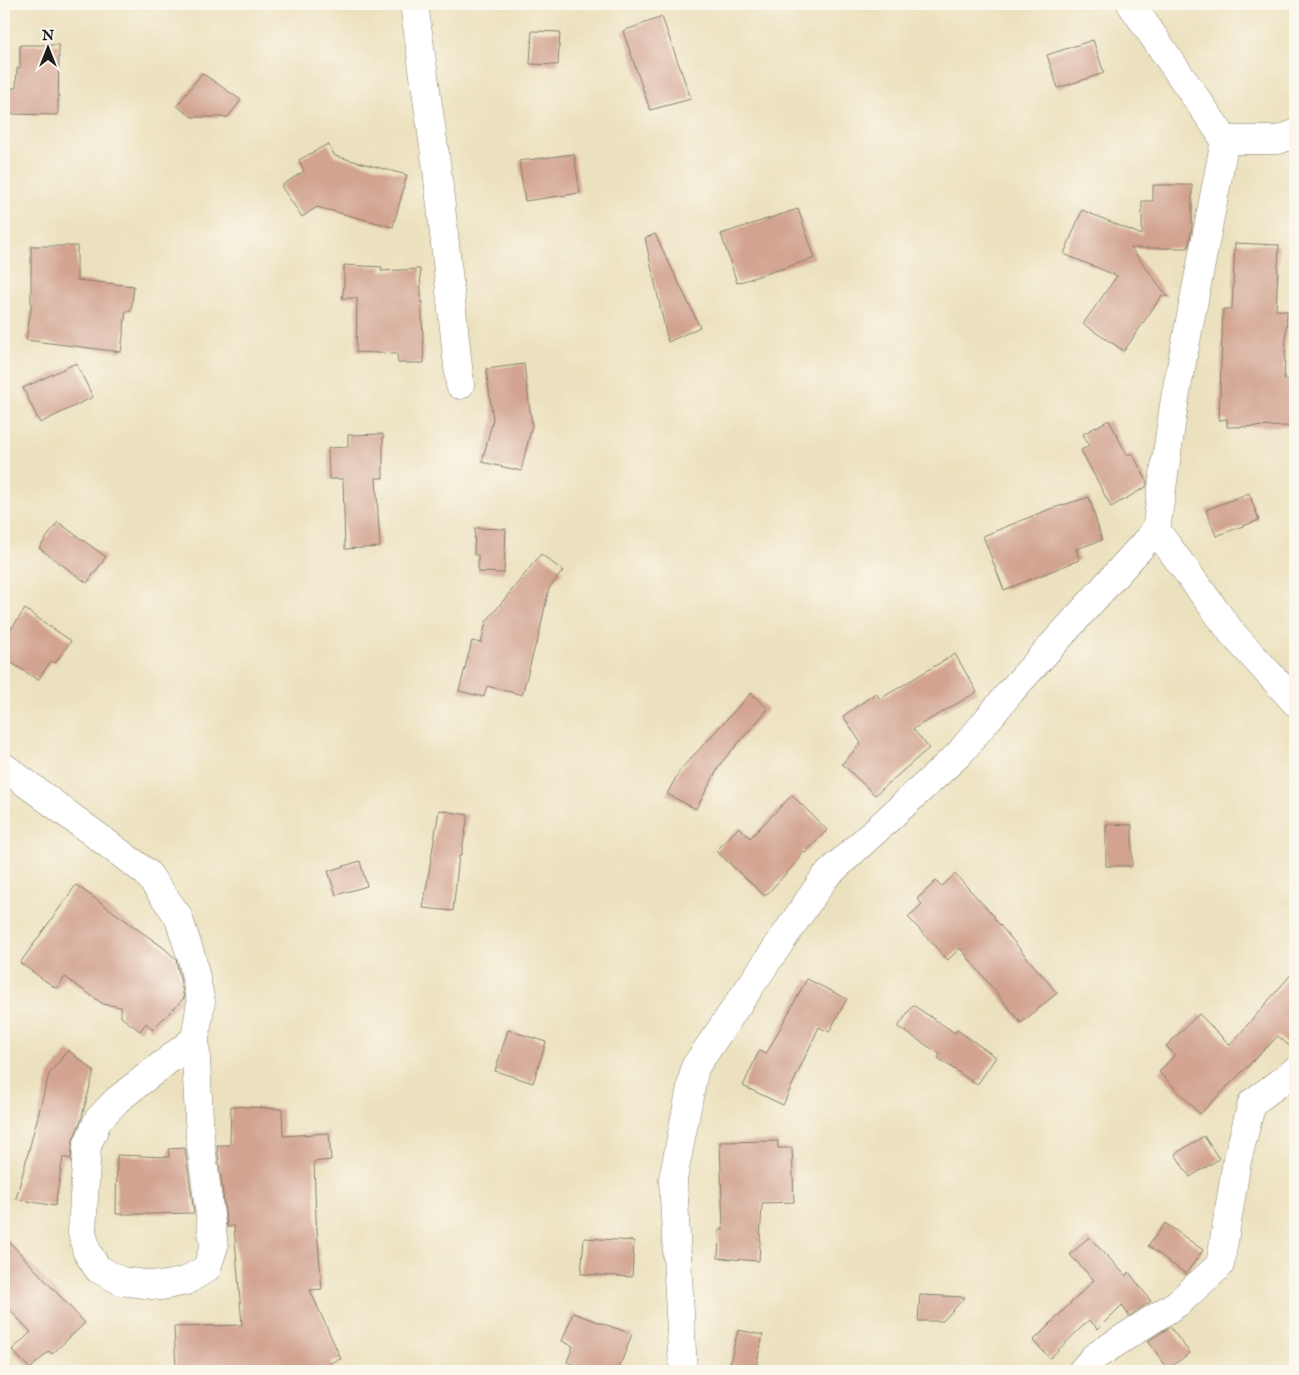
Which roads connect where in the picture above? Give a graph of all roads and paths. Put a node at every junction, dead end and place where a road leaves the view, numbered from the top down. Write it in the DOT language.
graph roads {
  1 [pos="414,4"];
  2 [pos="1131,4"];
  3 [pos="1295,134"];
  4 [pos="1225,140"];
  5 [pos="460,385"];
  6 [pos="1156,530"];
  7 [pos="1295,702"];
  8 [pos="4,767"];
  9 [pos="195,1040"];
  10 [pos="1295,1071"];
  11 [pos="683,1371"];
  12 [pos="1082,1371"];
  1 -- 5 [label="street"];
  2 -- 4 [label="street"];
  3 -- 4 [label="street"];
  4 -- 6 [label="street"];
  6 -- 7 [label="street"];
  6 -- 11 [label="street"];
  8 -- 9 [label="street"];
  9 -- 9 [label="street"];
  10 -- 12 [label="street"];
}
